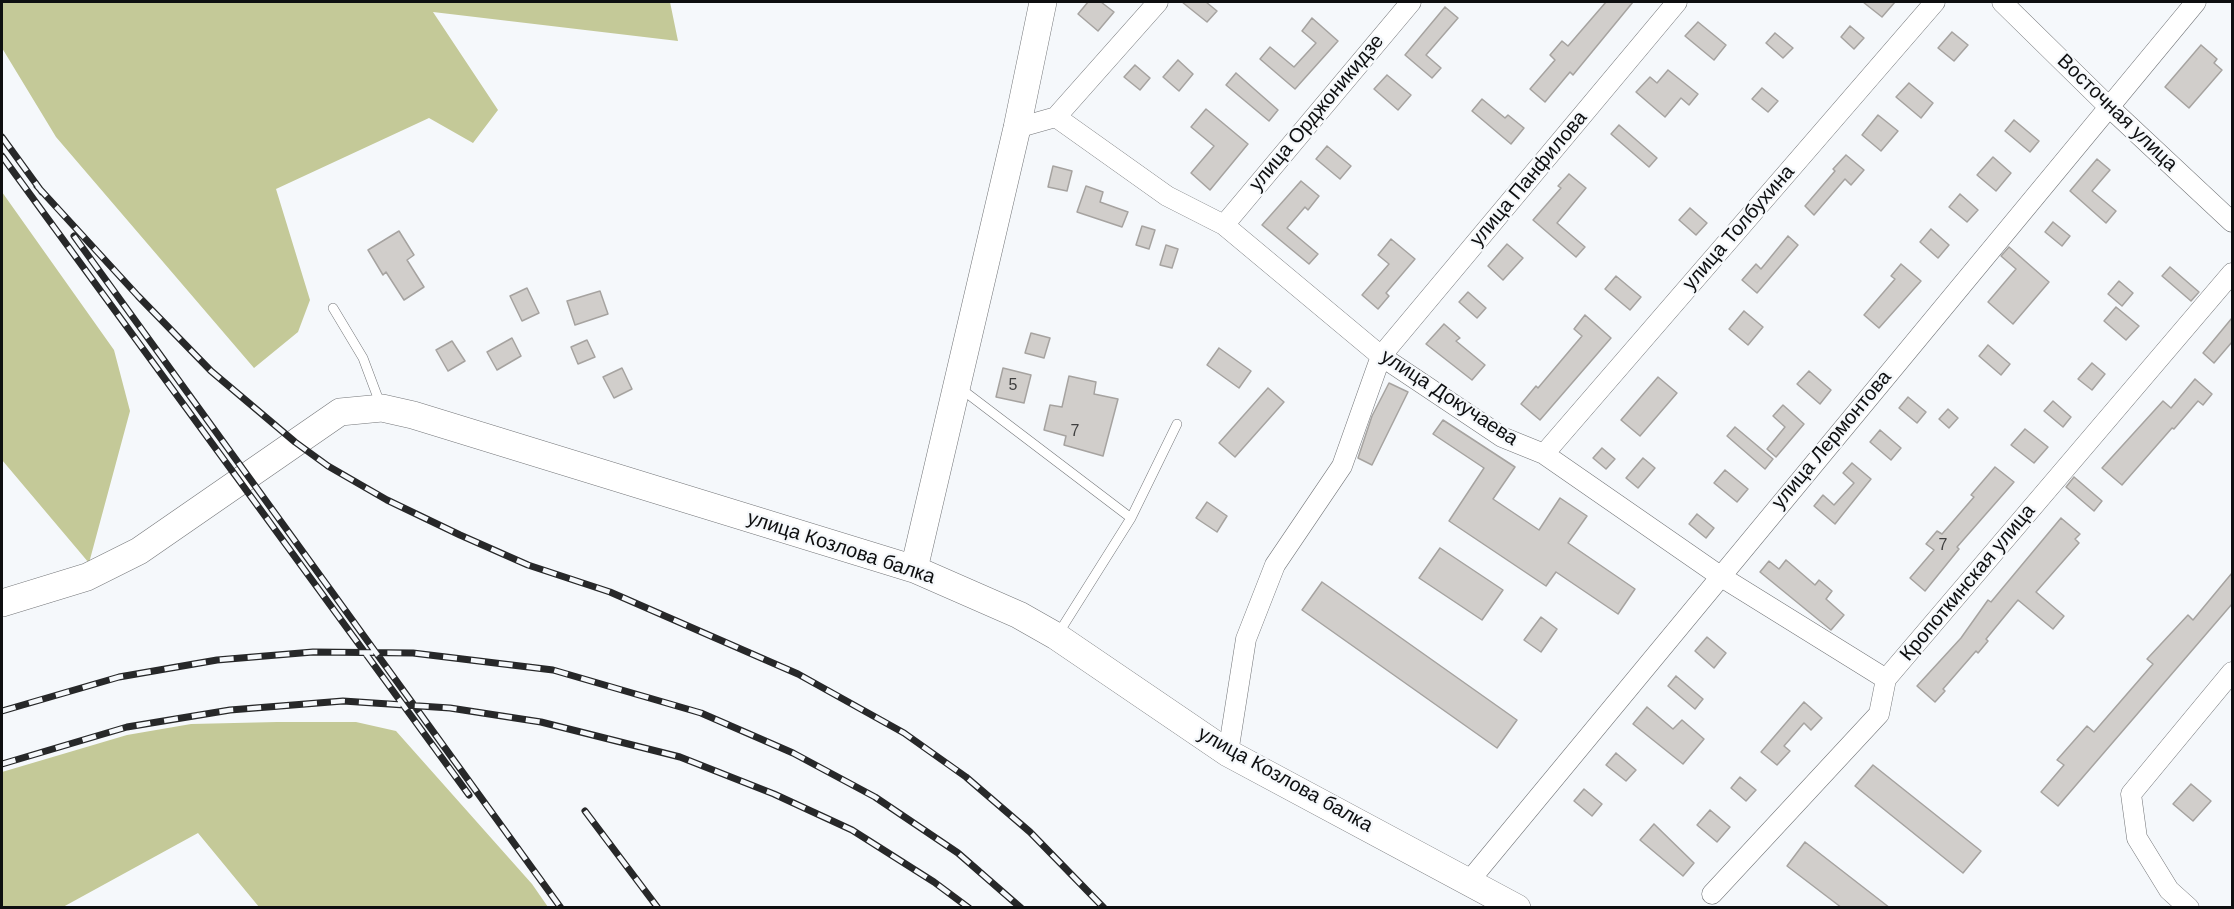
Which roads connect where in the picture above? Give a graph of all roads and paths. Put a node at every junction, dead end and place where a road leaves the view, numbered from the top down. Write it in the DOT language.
graph roads {
  1 [pos="1043,2"];
  2 [pos="1158,2"];
  3 [pos="1411,2"];
  4 [pos="1677,2"];
  5 [pos="1935,2"];
  6 [pos="2002,2"];
  7 [pos="2196,2"];
  8 [pos="2108,106"];
  9 [pos="1056,117"];
  10 [pos="1017,128"];
  11 [pos="2232,222"];
  12 [pos="1224,225"];
  13 [pos="2232,273"];
  14 [pos="333,308"];
  15 [pos="1381,356"];
  16 [pos="957,386"];
  17 [pos="382,408"];
  18 [pos="1177,424"];
  19 [pos="1544,454"];
  20 [pos="1131,518"];
  21 [pos="914,568"];
  22 [pos="1720,576"];
  23 [pos="2,603"];
  24 [pos="1056,636"];
  25 [pos="2232,672"];
  26 [pos="1886,680"];
  27 [pos="1228,753"];
  28 [pos="1470,880"];
  29 [pos="1712,894"];
  30 [pos="1517,908"];
  31 [pos="2189,908"];
  1 -- 10 [label="main road"];
  2 -- 9 [label="street"];
  3 -- 12 [label="street, улица Орджоникидзе"];
  4 -- 15 [label="street, улица Панфилова"];
  5 -- 19 [label="street, улица Толбухина"];
  6 -- 8 [label="street, Восточная улица"];
  7 -- 8 [label="street, улица Лермонтова"];
  8 -- 11 [label="street, Восточная улица"];
  8 -- 22 [label="street, улица Лермонтова"];
  9 -- 10 [label="street"];
  9 -- 12 [label="street, улица Докучаева"];
  10 -- 16 [label="main road"];
  12 -- 15 [label="street, улица Докучаева"];
  13 -- 26 [label="street, Кропоткинская улица"];
  14 -- 17 [label="lane"];
  15 -- 19 [label="street, улица Докучаева"];
  15 -- 27 [label="street"];
  16 -- 20 [label="lane"];
  16 -- 21 [label="main road"];
  17 -- 21 [label="main road, улица Козлова балка"];
  17 -- 23 [label="main road, улица Козлова балка"];
  18 -- 20 [label="lane"];
  19 -- 22 [label="street, улица Докучаева"];
  20 -- 24 [label="lane"];
  21 -- 24 [label="main road, улица Козлова балка"];
  22 -- 26 [label="street, улица Докучаева"];
  22 -- 28 [label="street, улица Лермонтова"];
  24 -- 27 [label="main road, улица Козлова балка"];
  25 -- 31 [label="street"];
  26 -- 29 [label="street, Кропоткинская улица"];
  27 -- 28 [label="main road, улица Козлова балка"];
  28 -- 30 [label="main road, улица Козлова балка"];
}
